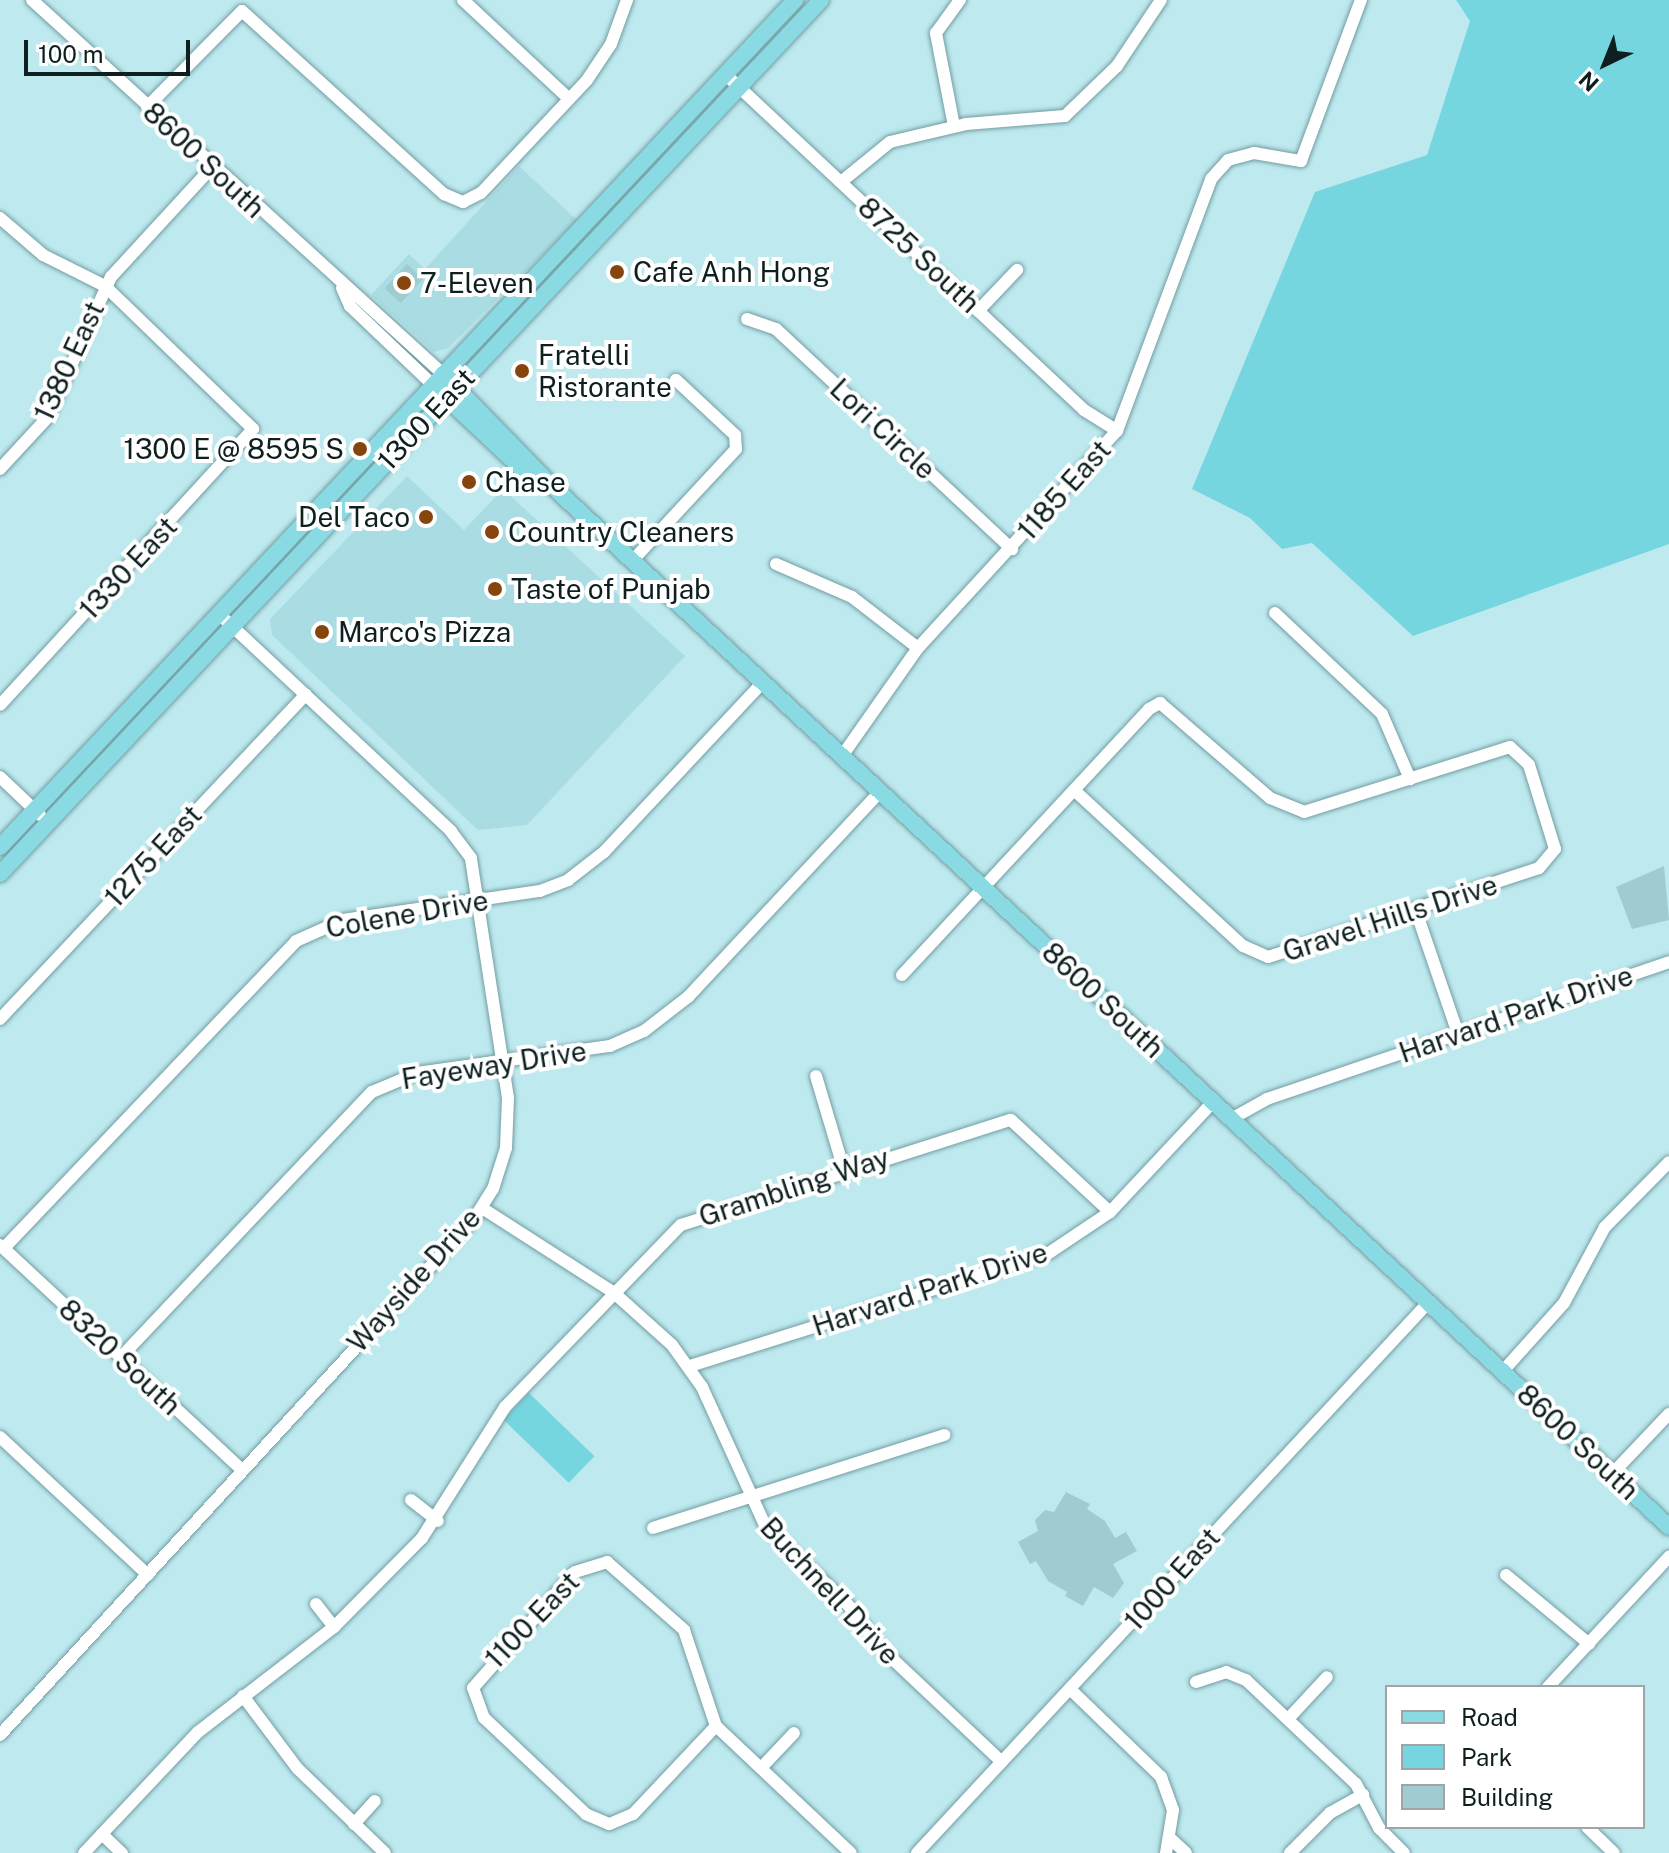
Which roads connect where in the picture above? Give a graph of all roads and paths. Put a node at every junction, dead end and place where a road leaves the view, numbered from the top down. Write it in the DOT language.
graph roads {
  1 [pos="32,0"];
  2 [pos="463,0"];
  3 [pos="627,0"];
  4 [pos="795,0"];
  5 [pos="821,0"];
  6 [pos="960,0"];
  7 [pos="1161,0"];
  8 [pos="1361,0"];
  9 [pos="725,74"];
  10 [pos="738,87"];
  11 [pos="569,99"];
  12 [pos="147,107"];
  13 [pos="954,126"];
  14 [pos="212,167"];
  15 [pos="841,182"];
  16 [pos="2,226"];
  17 [pos="1017,270"];
  18 [pos="105,286"];
  19 [pos="978,311"];
  20 [pos="747,319"];
  21 [pos="438,380"];
  22 [pos="676,380"];
  23 [pos="451,392"];
  24 [pos="1117,431"];
  25 [pos="0,469"];
  26 [pos="283,545"];
  27 [pos="1012,549"];
  28 [pos="294,560"];
  29 [pos="633,560"];
  30 [pos="776,564"];
  31 [pos="1275,613"];
  32 [pos="225,620"];
  33 [pos="918,648"];
  34 [pos="763,682"];
  35 [pos="306,694"];
  36 [pos="0,705"];
  37 [pos="842,756"];
  38 [pos="0,777"];
  39 [pos="1410,779"];
  40 [pos="1074,790"];
  41 [pos="880,792"];
  42 [pos="35,810"];
  43 [pos="48,823"];
  44 [pos="0,847"];
  45 [pos="0,874"];
  46 [pos="983,887"];
  47 [pos="482,900"];
  48 [pos="1416,911"];
  49 [pos="1669,962"];
  50 [pos="902,975"];
  51 [pos="0,1019"];
  52 [pos="1458,1034"];
  53 [pos="503,1061"];
  54 [pos="816,1076"];
  55 [pos="1213,1102"];
  56 [pos="1231,1119"];
  57 [pos="1669,1162"];
  58 [pos="844,1170"];
  59 [pos="482,1208"];
  60 [pos="1110,1212"];
  61 [pos="2,1247"];
  62 [pos="613,1292"];
  63 [pos="1427,1304"];
  64 [pos="121,1357"];
  65 [pos="690,1366"];
  66 [pos="1503,1371"];
  67 [pos="1669,1414"];
  68 [pos="945,1435"];
  69 [pos="0,1437"];
  70 [pos="240,1468"];
  71 [pos="1612,1474"];
  72 [pos="749,1495"];
  73 [pos="411,1500"];
  74 [pos="438,1521"];
  75 [pos="1669,1527"];
  76 [pos="653,1528"];
  77 [pos="1669,1557"];
  78 [pos="148,1575"];
  79 [pos="1506,1575"];
  80 [pos="316,1604"];
  81 [pos="334,1627"];
  82 [pos="1589,1644"];
  83 [pos="1327,1677"];
  84 [pos="1196,1682"];
  85 [pos="1550,1685"];
  86 [pos="1070,1689"];
  87 [pos="243,1696"];
  88 [pos="1288,1719"];
  89 [pos="716,1726"];
  90 [pos="2,1728"];
  91 [pos="794,1733"];
  92 [pos="1002,1762"];
  93 [pos="761,1768"];
  94 [pos="1363,1795"];
  95 [pos="375,1801"];
  96 [pos="354,1824"];
  97 [pos="1590,1829"];
  98 [pos="102,1834"];
  99 [pos="1172,1840"];
  100 [pos="84,1853"];
  101 [pos="122,1853"];
  102 [pos="385,1853"];
  103 [pos="851,1853"];
  104 [pos="917,1853"];
  105 [pos="1166,1853"];
  106 [pos="1186,1853"];
  107 [pos="1290,1853"];
  108 [pos="1404,1853"];
  109 [pos="1614,1853"];
  1 -- 12 [label="street, 8600 South"];
  2 -- 11 [label="street"];
  3 -- 11 [label="street"];
  4 -- 9 [label="main road, 1300 East"];
  5 -- 10 [label="main road, 1300 East"];
  6 -- 13 [label="street"];
  7 -- 13 [label="street"];
  8 -- 24 [label="street, 1185 East"];
  9 -- 10 [label="street, 8725 South"];
  9 -- 21 [label="main road, 1300 East"];
  10 -- 15 [label="street, 8725 South"];
  10 -- 23 [label="main road, 1300 East"];
  11 -- 12 [label="street"];
  12 -- 14 [label="street, 8600 South"];
  13 -- 15 [label="street"];
  14 -- 18 [label="street, 1380 East"];
  14 -- 21 [label="street, 8600 South"];
  15 -- 19 [label="street, 8725 South"];
  16 -- 18 [label="street"];
  17 -- 19 [label="street"];
  18 -- 25 [label="street, 1380 East"];
  18 -- 36 [label="street, 1330 East"];
  19 -- 24 [label="street, 8725 South"];
  20 -- 27 [label="street, Lori Circle"];
  21 -- 23 [label="main road, 8600 South"];
  21 -- 26 [label="main road, 1300 East"];
  22 -- 29 [label="street"];
  23 -- 28 [label="main road, 1300 East"];
  23 -- 29 [label="main road, 8600 South"];
  24 -- 27 [label="street, 1185 East"];
  26 -- 28 [label="main road"];
  26 -- 32 [label="main road, 1300 East"];
  27 -- 33 [label="street, 1185 East"];
  28 -- 32 [label="main road, 1300 East"];
  29 -- 34 [label="main road, 8600 South"];
  30 -- 33 [label="street"];
  31 -- 39 [label="street"];
  32 -- 35 [label="street, Wayside Drive"];
  32 -- 42 [label="main road, 1300 East"];
  32 -- 43 [label="main road, 1300 East"];
  33 -- 37 [label="street, 1185 East"];
  34 -- 37 [label="main road, 8600 South"];
  34 -- 47 [label="street, Colene Drive"];
  35 -- 47 [label="street, Wayside Drive"];
  35 -- 51 [label="street, 1275 East"];
  37 -- 41 [label="main road, 8600 South"];
  38 -- 42 [label="street"];
  39 -- 40 [label="street"];
  39 -- 48 [label="street, Gravel Hills Drive"];
  40 -- 46 [label="street"];
  40 -- 48 [label="street, Gravel Hills Drive"];
  41 -- 46 [label="main road, 8600 South"];
  41 -- 53 [label="street, Fayeway Drive"];
  42 -- 43 [label="street"];
  42 -- 44 [label="main road, 1300 East"];
  43 -- 45 [label="main road, 1300 East"];
  46 -- 50 [label="street"];
  46 -- 55 [label="main road, 8600 South"];
  47 -- 53 [label="street, Wayside Drive"];
  47 -- 61 [label="street, Colene Drive"];
  48 -- 52 [label="street"];
  49 -- 52 [label="street, Harvard Park Drive"];
  52 -- 56 [label="street, Harvard Park Drive"];
  53 -- 59 [label="street, Wayside Drive"];
  53 -- 64 [label="street, Fayeway Drive"];
  54 -- 58 [label="street"];
  55 -- 56 [label="main road, 8600 South"];
  55 -- 60 [label="street, Harvard Park Drive"];
  56 -- 63 [label="main road, 8600 South"];
  57 -- 66 [label="street"];
  58 -- 60 [label="street, Grambling Way"];
  58 -- 62 [label="street, Grambling Way"];
  59 -- 62 [label="street, Buchnell Drive"];
  59 -- 70 [label="street, Wayside Drive"];
  60 -- 65 [label="street, Harvard Park Drive"];
  61 -- 64 [label="street, 8320 South"];
  62 -- 65 [label="street, Buchnell Drive"];
  62 -- 74 [label="street, Grambling Way"];
  63 -- 66 [label="main road, 8600 South"];
  63 -- 86 [label="street, 1000 East"];
  64 -- 70 [label="street, 8320 South"];
  65 -- 72 [label="street, Buchnell Drive"];
  66 -- 71 [label="main road, 8600 South"];
  67 -- 71 [label="street"];
  68 -- 72 [label="street"];
  69 -- 78 [label="street"];
  70 -- 78 [label="street, Wayside Drive"];
  71 -- 75 [label="main road, 8600 South"];
  72 -- 76 [label="street"];
  72 -- 92 [label="street, Buchnell Drive"];
  73 -- 74 [label="street"];
  74 -- 81 [label="street, Grambling Way"];
  77 -- 82 [label="street"];
  78 -- 90 [label="street, Wayside Drive"];
  79 -- 82 [label="street"];
  80 -- 81 [label="street"];
  81 -- 87 [label="street, Grambling Way"];
  82 -- 85 [label="street"];
  83 -- 88 [label="street"];
  84 -- 88 [label="street"];
  86 -- 92 [label="street, 1000 East"];
  86 -- 99 [label="street"];
  87 -- 96 [label="street"];
  87 -- 98 [label="street, Grambling Way"];
  88 -- 94 [label="street"];
  89 -- 89 [label="street, 1100 East"];
  89 -- 93 [label="street"];
  91 -- 93 [label="street"];
  92 -- 104 [label="street, 1000 East"];
  93 -- 103 [label="street"];
  94 -- 107 [label="street"];
  94 -- 108 [label="street"];
  95 -- 96 [label="street"];
  96 -- 102 [label="street"];
  97 -- 109 [label="street"];
  98 -- 100 [label="street, Grambling Way"];
  98 -- 101 [label="street"];
  99 -- 105 [label="street"];
  99 -- 106 [label="street"];
}
